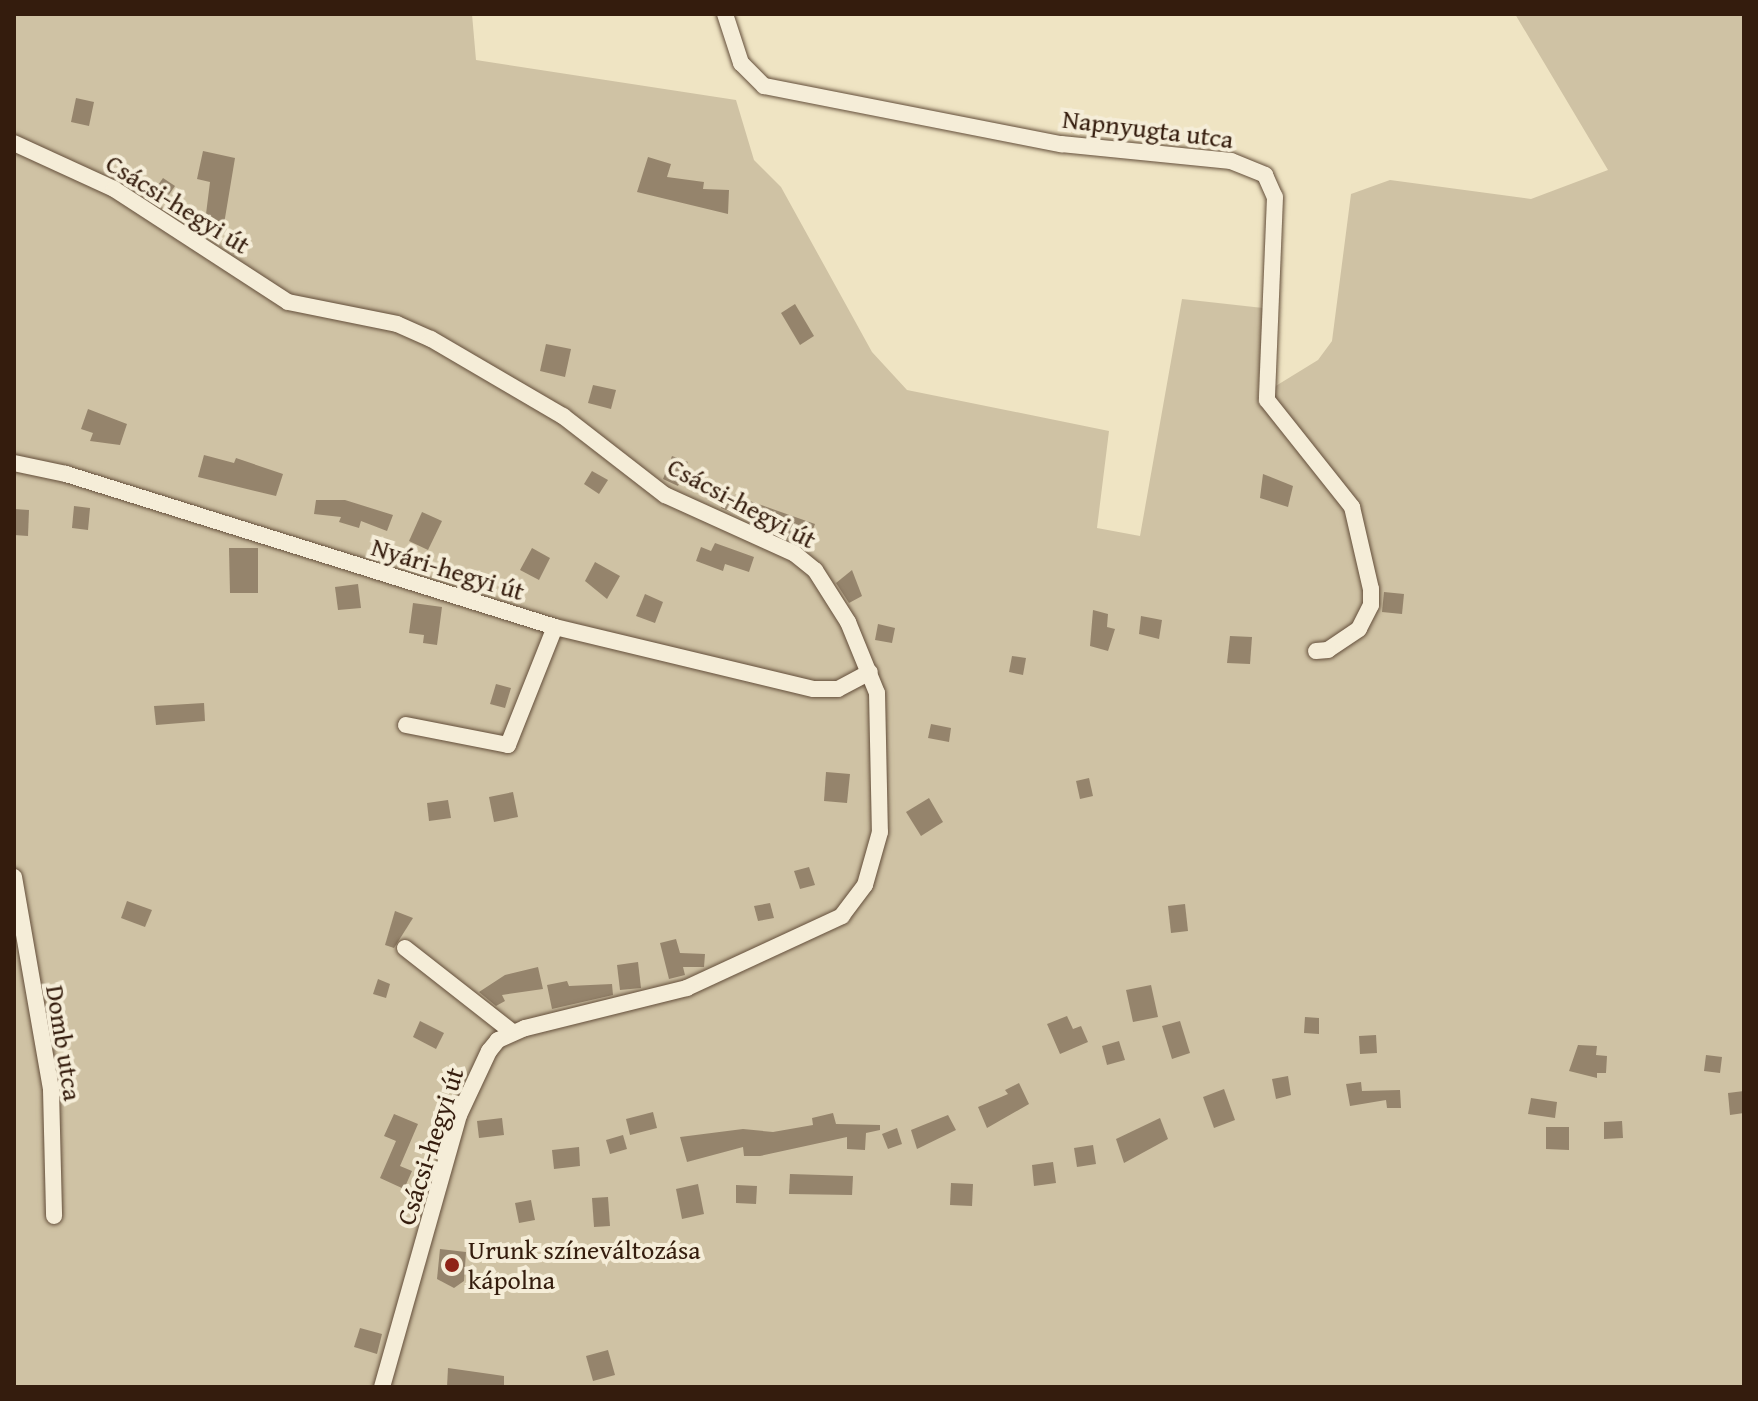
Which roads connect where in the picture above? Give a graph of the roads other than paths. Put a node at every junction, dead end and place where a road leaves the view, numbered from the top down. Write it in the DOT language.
graph roads {
  1 [pos="725,14"];
  2 [pos="14,143"];
  3 [pos="14,463"];
  4 [pos="555,627"];
  5 [pos="1316,651"];
  6 [pos="870,672"];
  7 [pos="406,725"];
  8 [pos="14,877"];
  9 [pos="405,948"];
  10 [pos="512,1032"];
  11 [pos="54,1216"];
  12 [pos="382,1387"];
  1 -- 5 [label="street, Napnyugta utca"];
  2 -- 6 [label="street, Csácsi-hegyi út"];
  3 -- 4 [label="street, Nyári-hegyi út"];
  4 -- 6 [label="street, Nyári-hegyi út"];
  4 -- 7 [label="street"];
  6 -- 10 [label="street, Csácsi-hegyi út"];
  8 -- 11 [label="street, Domb utca"];
  9 -- 10 [label="street"];
  10 -- 12 [label="street, Csácsi-hegyi út"];
}
